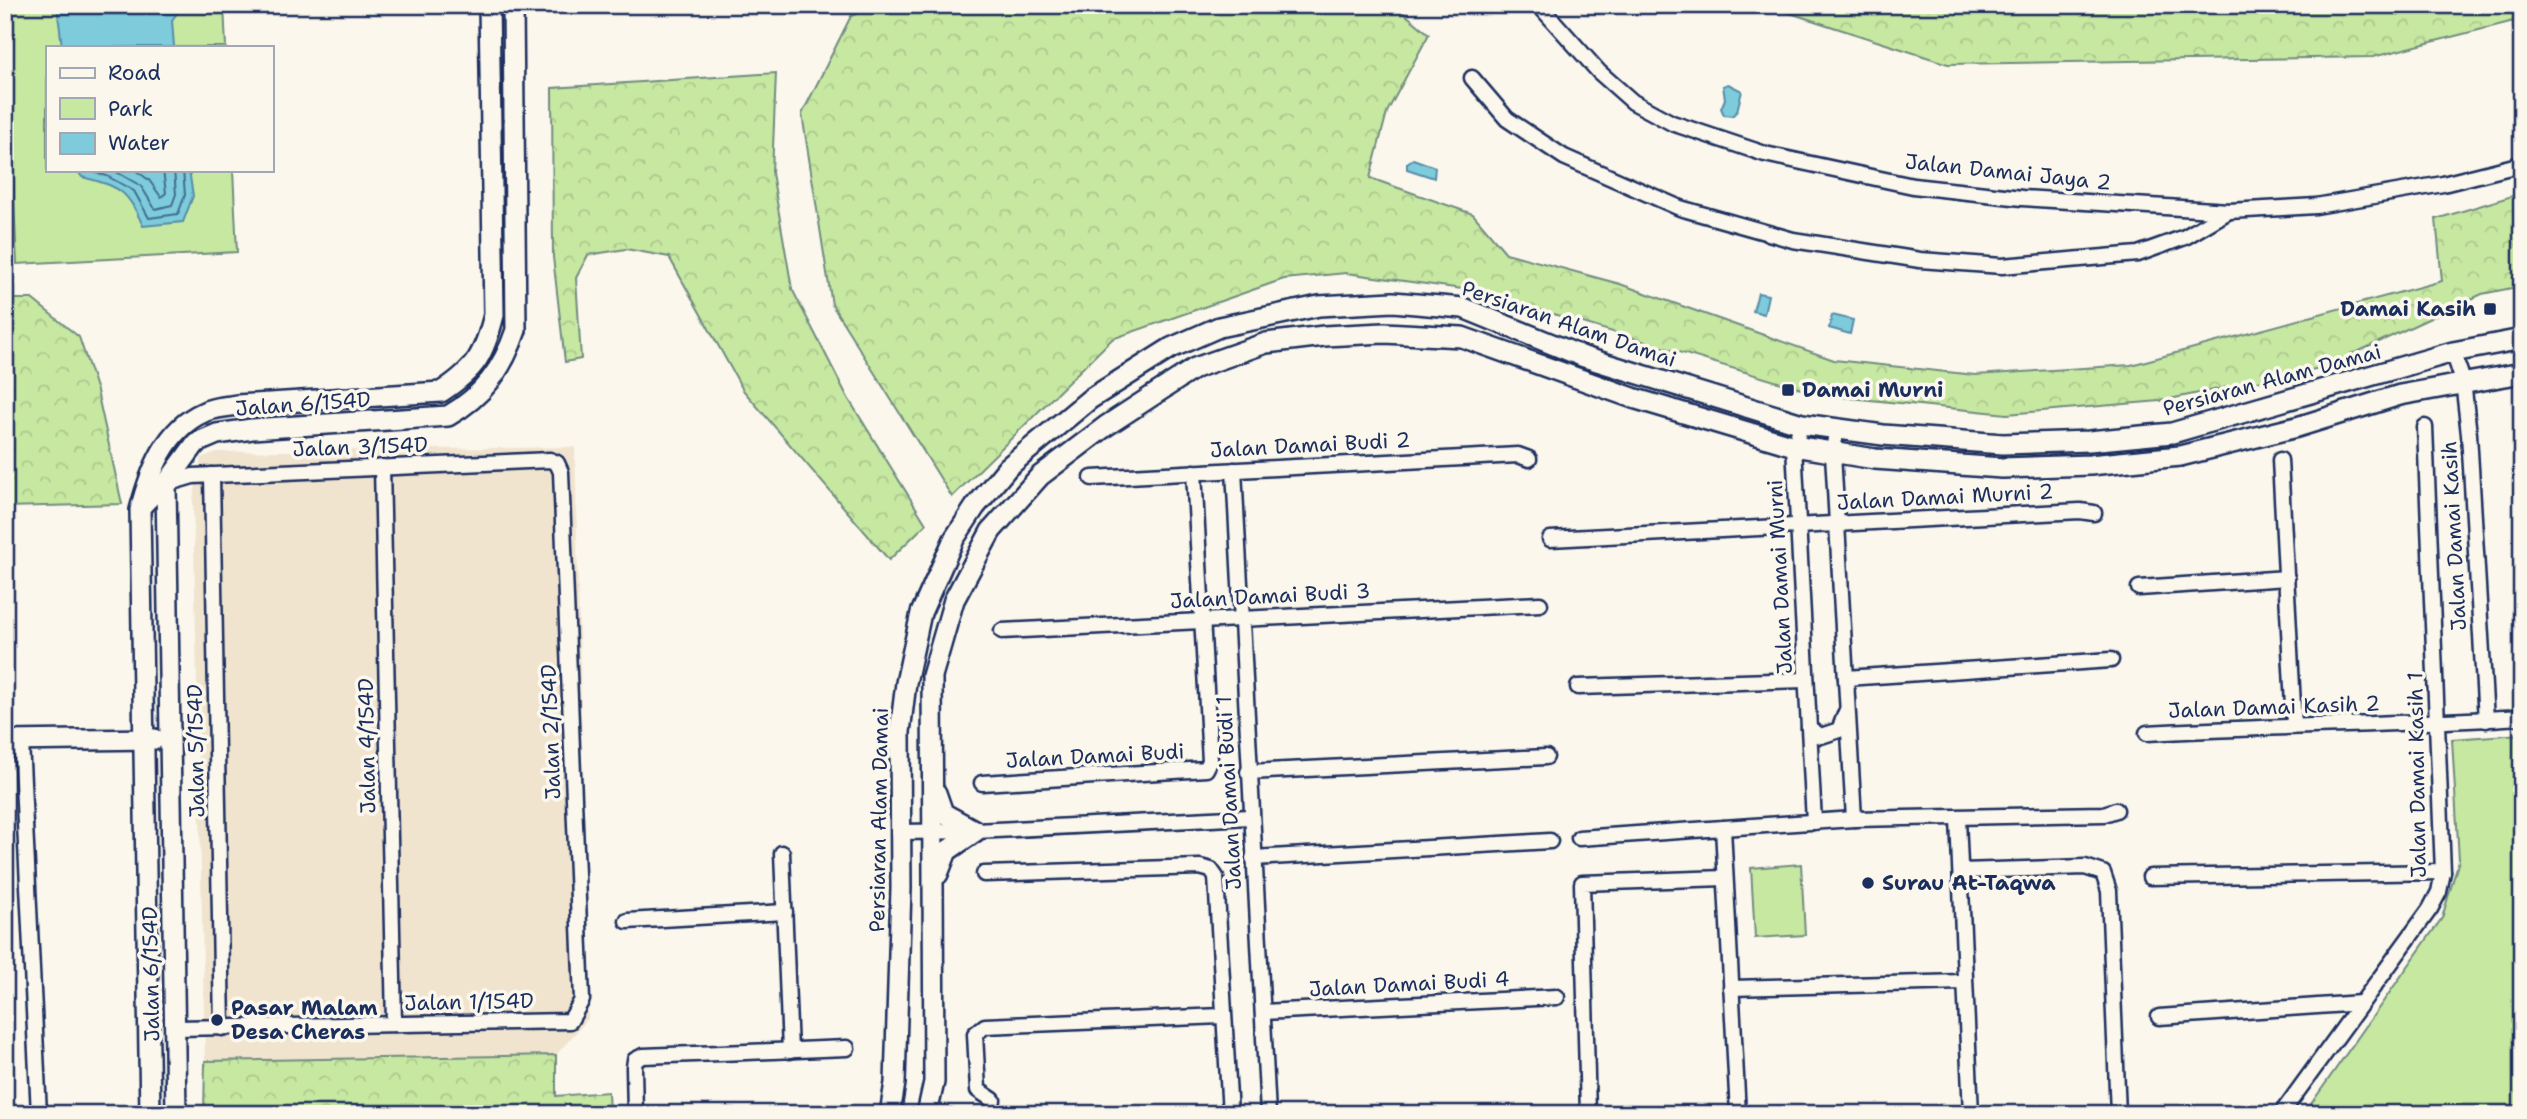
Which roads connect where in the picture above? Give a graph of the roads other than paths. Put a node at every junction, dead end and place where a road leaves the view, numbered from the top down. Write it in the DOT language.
graph roads {
  1 [pos="489,5"];
  2 [pos="513,5"];
  3 [pos="1539,5"];
  4 [pos="1472,78"];
  5 [pos="2522,164"];
  6 [pos="2229,211"];
  7 [pos="1319,306"];
  8 [pos="1324,336"];
  9 [pos="2522,339"];
  10 [pos="2453,352"];
  11 [pos="2522,373"];
  12 [pos="2463,381"];
  13 [pos="1802,424"];
  14 [pos="2425,426"];
  15 [pos="1836,430"];
  16 [pos="1794,446"];
  17 [pos="1833,454"];
  18 [pos="1529,459"];
  19 [pos="2280,460"];
  20 [pos="557,463"];
  21 [pos="382,467"];
  22 [pos="1234,470"];
  23 [pos="1194,472"];
  24 [pos="212,475"];
  25 [pos="1092,478"];
  26 [pos="166,484"];
  27 [pos="140,510"];
  28 [pos="2094,513"];
  29 [pos="1838,524"];
  30 [pos="1798,527"];
  31 [pos="1550,539"];
  32 [pos="2287,578"];
  33 [pos="2139,588"];
  34 [pos="1540,604"];
  35 [pos="1240,619"];
  36 [pos="1202,620"];
  37 [pos="1002,631"];
  38 [pos="2111,660"];
  39 [pos="1846,678"];
  40 [pos="1806,680"];
  41 [pos="1578,687"];
  42 [pos="144,697"];
  43 [pos="1848,707"];
  44 [pos="2522,717"];
  45 [pos="2486,720"];
  46 [pos="2438,723"];
  47 [pos="2294,725"];
  48 [pos="1809,728"];
  49 [pos="2147,733"];
  50 [pos="144,739"];
  51 [pos="170,739"];
  52 [pos="118,740"];
  53 [pos="13,741"];
  54 [pos="1546,757"];
  55 [pos="145,769"];
  56 [pos="1248,772"];
  57 [pos="932,782"];
  58 [pos="982,783"];
  59 [pos="2116,810"];
  60 [pos="1250,817"];
  61 [pos="1958,818"];
  62 [pos="1854,819"];
  63 [pos="1814,822"];
  64 [pos="1723,828"];
  65 [pos="976,831"];
  66 [pos="900,832"];
  67 [pos="933,833"];
  68 [pos="1579,838"];
  69 [pos="1550,841"];
  70 [pos="782,853"];
  71 [pos="1253,858"];
  72 [pos="1961,871"];
  73 [pos="2443,872"];
  74 [pos="984,874"];
  75 [pos="2150,877"];
  76 [pos="1725,878"];
  77 [pos="934,885"];
  78 [pos="785,912"];
  79 [pos="627,921"];
  80 [pos="1964,982"];
  81 [pos="1731,988"];
  82 [pos="1557,998"];
  83 [pos="582,1000"];
  84 [pos="2361,1003"];
  85 [pos="1263,1012"];
  86 [pos="1222,1016"];
  87 [pos="2159,1017"];
  88 [pos="394,1024"];
  89 [pos="149,1028"];
  90 [pos="174,1028"];
  91 [pos="222,1028"];
  92 [pos="847,1048"];
  93 [pos="790,1051"];
  94 [pos="993,1100"];
  95 [pos="39,1114"];
  96 [pos="150,1114"];
  97 [pos="176,1114"];
  98 [pos="635,1114"];
  99 [pos="890,1114"];
  100 [pos="928,1114"];
  101 [pos="1230,1114"];
  102 [pos="1268,1114"];
  103 [pos="1588,1114"];
  104 [pos="1738,1114"];
  105 [pos="1971,1114"];
  106 [pos="2118,1114"];
  107 [pos="2281,1114"];
  1 -- 27 [label="street, Jalan 6/154D"];
  2 -- 26 [label="street, Jalan 6/154D"];
  3 -- 6 [label="street, Jalan Damai Jaya 2"];
  4 -- 6 [label="street"];
  5 -- 6 [label="street, Jalan Damai Jaya 2"];
  7 -- 8 [label="street"];
  7 -- 13 [label="street, Persiaran Alam Damai"];
  7 -- 66 [label="street, Persiaran Alam Damai"];
  8 -- 16 [label="street"];
  8 -- 57 [label="street"];
  9 -- 10 [label="street, Persiaran Alam Damai"];
  10 -- 12 [label="street, Jalan Damai Kasih"];
  10 -- 15 [label="street, Persiaran Alam Damai"];
  11 -- 12 [label="street"];
  12 -- 17 [label="street"];
  12 -- 45 [label="street, Jalan Damai Kasih"];
  13 -- 15 [label="street, Persiaran Alam Damai"];
  13 -- 16 [label="street, Jalan Damai Murni"];
  14 -- 46 [label="street, Jalan Damai Kasih 1"];
  15 -- 17 [label="street"];
  16 -- 17 [label="street"];
  16 -- 30 [label="street, Jalan Damai Murni"];
  17 -- 29 [label="street"];
  18 -- 22 [label="street, Jalan Damai Budi 2"];
  19 -- 32 [label="street"];
  20 -- 21 [label="street, Jalan 3/154D"];
  20 -- 83 [label="street, Jalan 2/154D"];
  21 -- 24 [label="street, Jalan 3/154D"];
  21 -- 88 [label="street, Jalan 4/154D"];
  22 -- 23 [label="street, Jalan Damai Budi 2"];
  22 -- 35 [label="street, Jalan Damai Budi 1"];
  23 -- 25 [label="street, Jalan Damai Budi 2"];
  23 -- 36 [label="street, Jalan Damai Budi"];
  24 -- 26 [label="street, Jalan 3/154D"];
  24 -- 91 [label="street, Jalan 5/154D"];
  26 -- 27 [label="street"];
  26 -- 51 [label="street, Jalan 6/154D"];
  27 -- 42 [label="street, Jalan 6/154D"];
  28 -- 29 [label="street, Jalan Damai Murni 2"];
  29 -- 30 [label="street, Jalan Damai Murni 2"];
  29 -- 39 [label="street"];
  30 -- 31 [label="street, Jalan Damai Murni 2"];
  30 -- 40 [label="street, Jalan Damai Murni"];
  32 -- 33 [label="street"];
  32 -- 47 [label="street"];
  34 -- 35 [label="street, Jalan Damai Budi 3"];
  35 -- 36 [label="street, Jalan Damai Budi 3"];
  35 -- 56 [label="street, Jalan Damai Budi 1"];
  36 -- 37 [label="street, Jalan Damai Budi 3"];
  36 -- 58 [label="street, Jalan Damai Budi"];
  38 -- 39 [label="street"];
  39 -- 43 [label="street"];
  40 -- 41 [label="street"];
  40 -- 48 [label="street, Jalan Damai Murni"];
  42 -- 50 [label="street, Jalan 6/154D"];
  42 -- 52 [label="street"];
  43 -- 48 [label="street"];
  43 -- 62 [label="street"];
  44 -- 45 [label="street, Jalan Damai Kasih 2"];
  45 -- 46 [label="street, Jalan Damai Kasih 2"];
  46 -- 47 [label="street, Jalan Damai Kasih 2"];
  46 -- 73 [label="street, Jalan Damai Kasih 1"];
  47 -- 49 [label="street, Jalan Damai Kasih 2"];
  48 -- 63 [label="street, Jalan Damai Murni"];
  50 -- 51 [label="street"];
  50 -- 52 [label="street"];
  50 -- 55 [label="street, Jalan 6/154D"];
  51 -- 90 [label="street, Jalan 6/154D"];
  52 -- 53 [label="street"];
  52 -- 55 [label="street"];
  53 -- 95 [label="street"];
  54 -- 56 [label="street"];
  55 -- 89 [label="street, Jalan 6/154D"];
  56 -- 60 [label="street, Jalan Damai Budi 1"];
  57 -- 65 [label="street"];
  57 -- 67 [label="street"];
  59 -- 61 [label="street"];
  60 -- 65 [label="street"];
  60 -- 71 [label="street, Jalan Damai Budi 1"];
  61 -- 62 [label="street"];
  61 -- 72 [label="street"];
  62 -- 63 [label="street"];
  63 -- 64 [label="street"];
  64 -- 68 [label="street"];
  64 -- 76 [label="street"];
  65 -- 67 [label="street"];
  65 -- 77 [label="street"];
  66 -- 67 [label="street"];
  66 -- 99 [label="street, Persiaran Alam Damai"];
  67 -- 77 [label="street"];
  69 -- 71 [label="street"];
  70 -- 78 [label="street"];
  71 -- 85 [label="street, Jalan Damai Budi 1"];
  72 -- 80 [label="street"];
  72 -- 106 [label="street"];
  73 -- 75 [label="street"];
  73 -- 84 [label="street, Jalan Damai Kasih 1"];
  74 -- 86 [label="street"];
  76 -- 81 [label="street"];
  76 -- 103 [label="street"];
  77 -- 100 [label="street"];
  78 -- 79 [label="street"];
  78 -- 93 [label="street"];
  80 -- 81 [label="street"];
  80 -- 105 [label="street"];
  81 -- 104 [label="street"];
  82 -- 85 [label="street, Jalan Damai Budi 4"];
  83 -- 88 [label="street, Jalan 1/154D"];
  84 -- 87 [label="street"];
  84 -- 107 [label="street, Jalan Damai Kasih 1"];
  85 -- 102 [label="street, Jalan Damai Budi 1"];
  86 -- 94 [label="street"];
  86 -- 101 [label="street"];
  88 -- 91 [label="street, Jalan 1/154D"];
  89 -- 90 [label="street"];
  89 -- 96 [label="street, Jalan 6/154D"];
  90 -- 91 [label="street, Jalan 1/154D"];
  90 -- 97 [label="street, Jalan 6/154D"];
  92 -- 93 [label="street"];
  93 -- 98 [label="street"];
}
